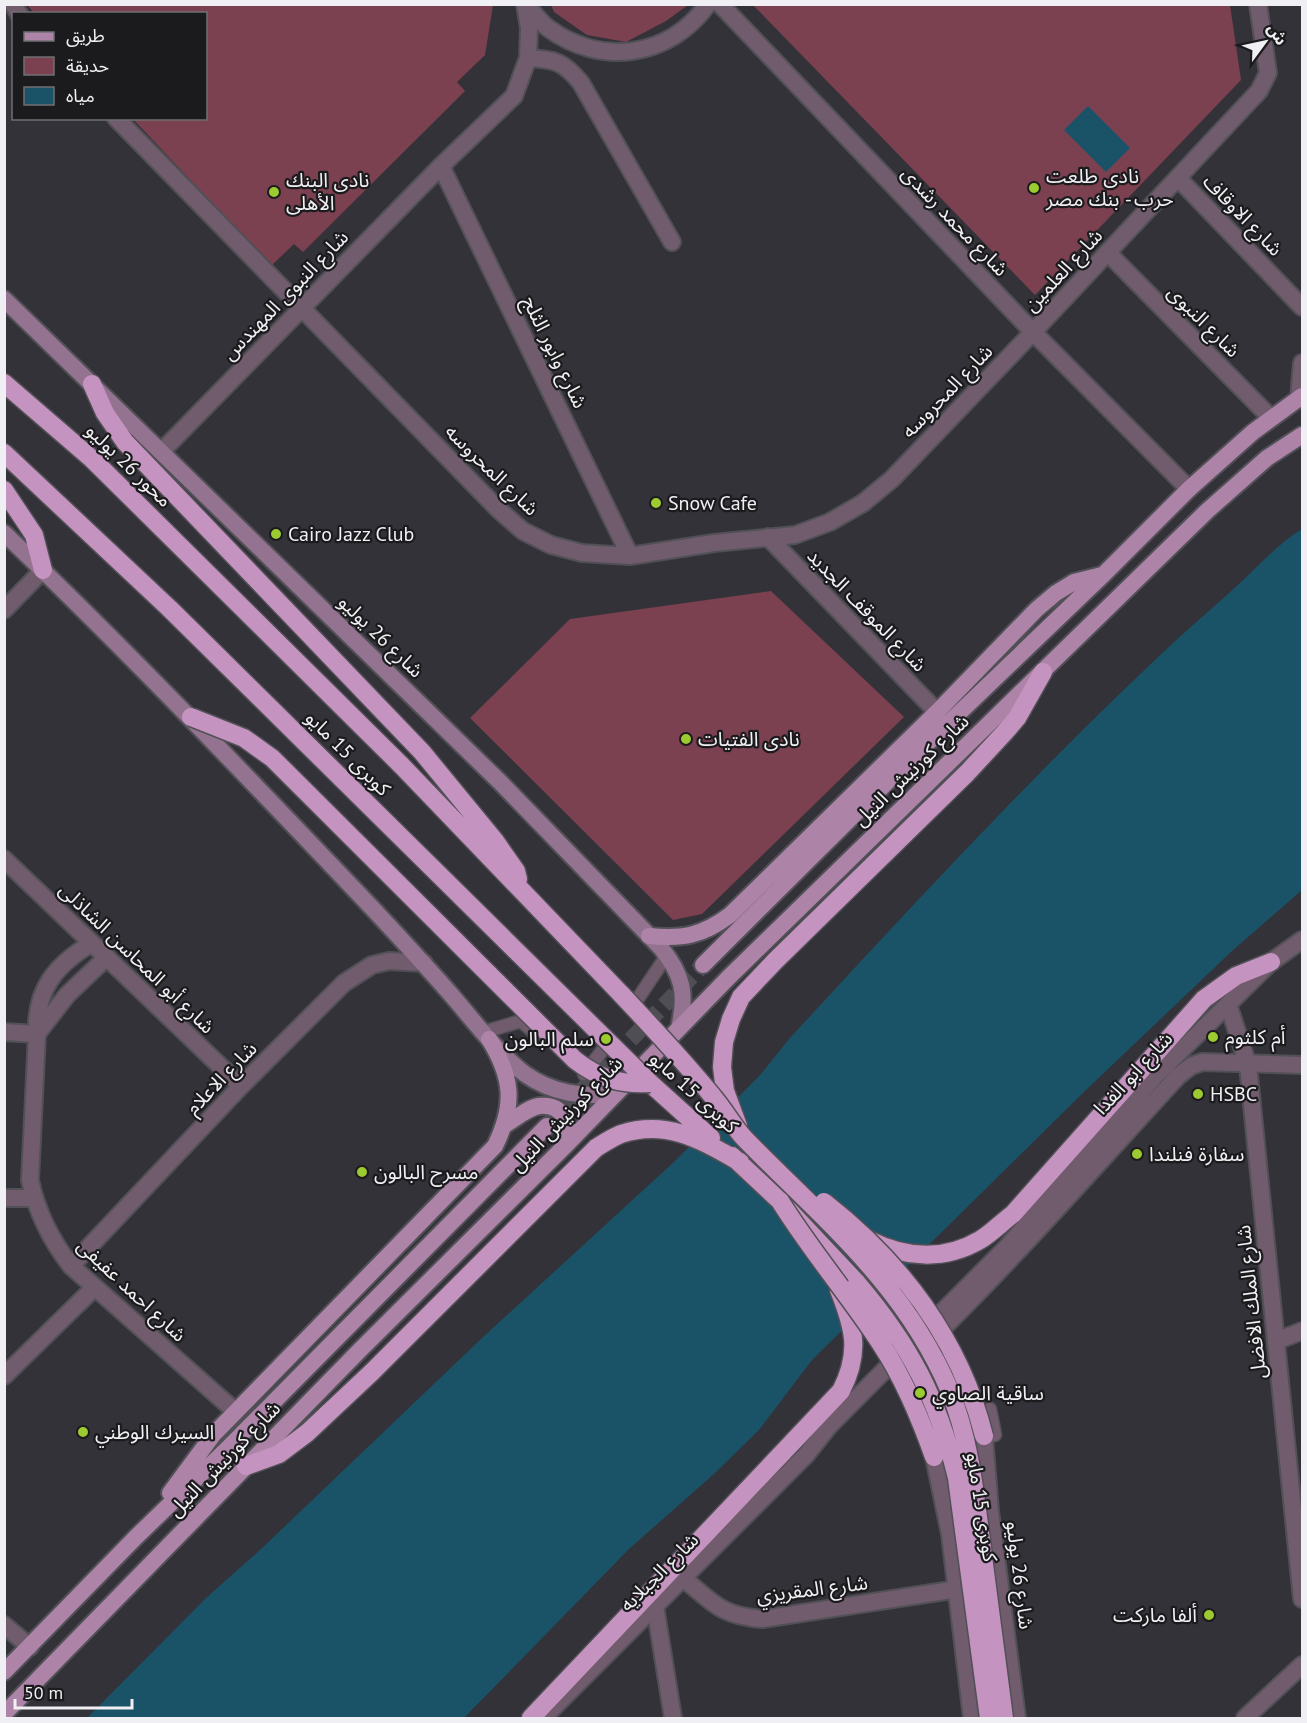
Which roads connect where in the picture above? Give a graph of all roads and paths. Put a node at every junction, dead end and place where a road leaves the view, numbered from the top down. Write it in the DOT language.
graph roads {
  1 [pos="525,4"];
  2 [pos="708,4"];
  3 [pos="720,4"];
  4 [pos="1258,4"];
  5 [pos="528,58"];
  6 [pos="118,120"];
  7 [pos="441,166"];
  8 [pos="1178,178"];
  9 [pos="672,242"];
  10 [pos="1108,253"];
  11 [pos="4,299"];
  12 [pos="1302,307"];
  13 [pos="301,309"];
  14 [pos="1032,332"];
  15 [pos="1302,363"];
  16 [pos="4,383"];
  17 [pos="92,384"];
  18 [pos="1301,397"];
  19 [pos="1271,418"];
  20 [pos="1302,435"];
  21 [pos="161,452"];
  22 [pos="4,453"];
  23 [pos="1188,489"];
  24 [pos="4,490"];
  25 [pos="4,533"];
  26 [pos="768,537"];
  27 [pos="630,556"];
  28 [pos="43,570"];
  29 [pos="1103,575"];
  30 [pos="219,585"];
  31 [pos="4,610"];
  32 [pos="1043,672"];
  33 [pos="936,712"];
  34 [pos="191,717"];
  35 [pos="4,859"];
  36 [pos="522,892"];
  37 [pos="649,936"];
  38 [pos="1302,940"];
  39 [pos="92,943"];
  40 [pos="667,955"];
  41 [pos="107,957"];
  42 [pos="1270,962"];
  43 [pos="424,963"];
  44 [pos="703,965"];
  45 [pos="639,997"];
  46 [pos="1228,1004"];
  47 [pos="679,1028"];
  48 [pos="4,1032"];
  49 [pos="37,1034"];
  50 [pos="536,1034"];
  51 [pos="486,1036"];
  52 [pos="609,1042"];
  53 [pos="1248,1065"];
  54 [pos="1302,1065"];
  55 [pos="586,1072"];
  56 [pos="650,1083"];
  57 [pos="241,1086"];
  58 [pos="615,1094"];
  59 [pos="505,1125"];
  60 [pos="548,1126"];
  61 [pos="742,1136"];
  62 [pos="566,1145"];
  63 [pos="740,1162"];
  64 [pos="793,1185"];
  65 [pos="4,1198"];
  66 [pos="34,1198"];
  67 [pos="780,1201"];
  68 [pos="867,1239"];
  69 [pos="1010,1252"];
  70 [pos="71,1266"];
  71 [pos="835,1280"];
  72 [pos="95,1287"];
  73 [pos="1302,1331"];
  74 [pos="1276,1341"];
  75 [pos="4,1376"];
  76 [pos="990,1408"];
  77 [pos="236,1412"];
  78 [pos="984,1436"];
  79 [pos="933,1457"];
  80 [pos="246,1466"];
  81 [pos="136,1537"];
  82 [pos="683,1578"];
  83 [pos="958,1589"];
  84 [pos="1302,1599"];
  85 [pos="655,1606"];
  86 [pos="4,1625"];
  87 [pos="30,1647"];
  88 [pos="1302,1665"];
  89 [pos="4,1672"];
  90 [pos="4,1714"];
  91 [pos="531,1719"];
  92 [pos="543,1719"];
  93 [pos="673,1719"];
  94 [pos="972,1719"];
  95 [pos="989,1719"];
  96 [pos="1004,1719"];
  97 [pos="1017,1719"];
  98 [pos="1245,1719"];
  1 -- 2 [label="street"];
  1 -- 5 [label="street, شارع النبوى المهندس"];
  3 -- 14 [label="street, شارع محمد رشدى"];
  4 -- 8 [label="street, شارع العلمين"];
  5 -- 7 [label="street, شارع النبوى المهندس"];
  5 -- 9 [label="street"];
  6 -- 13 [label="street, شارع المحروسه"];
  7 -- 13 [label="street, شارع النبوى المهندس"];
  7 -- 27 [label="street, شارع وابور الثلج"];
  8 -- 10 [label="street, شارع العلمين"];
  8 -- 12 [label="street, شارع الاوقاف"];
  10 -- 14 [label="street, شارع العلمين"];
  10 -- 19 [label="street, شارع النبوى"];
  11 -- 17 [label="main road, شارع 26 يوليو"];
  13 -- 21 [label="street, شارع النبوى المهندس"];
  13 -- 27 [label="street, شارع المحروسه"];
  14 -- 23 [label="street, شارع محمد رشدى"];
  14 -- 26 [label="street, شارع المحروسه"];
  15 -- 18 [label="street"];
  16 -- 30 [label="highway, محور 26 يوليو"];
  17 -- 21 [label="main road, شارع 26 يوليو"];
  17 -- 36 [label="highway"];
  18 -- 19 [label="main road, شارع كورنيش النيل"];
  19 -- 23 [label="main road, شارع كورنيش النيل"];
  20 -- 32 [label="main road, شارع كورنيش النيل"];
  21 -- 37 [label="main road, شارع 26 يوليو"];
  22 -- 52 [label="highway, كوبرى 15 مايو, bridge"];
  23 -- 29 [label="main road, شارع كورنيش النيل"];
  24 -- 28 [label="highway"];
  25 -- 28 [label="main road"];
  26 -- 27 [label="street, شارع المحروسه"];
  26 -- 33 [label="street, شارع الموقف الجديد"];
  28 -- 31 [label="street"];
  28 -- 34 [label="main road"];
  29 -- 33 [label="main road"];
  29 -- 44 [label="main road, شارع كورنيش النيل"];
  30 -- 36 [label="highway, كوبرى 15 مايو"];
  32 -- 47 [label="main road, شارع كورنيش النيل"];
  32 -- 61 [label="highway"];
  33 -- 37 [label="main road"];
  34 -- 43 [label="main road"];
  34 -- 55 [label="highway, bridge"];
  35 -- 39 [label="street, شارع أبو المحاسن الشاذلى"];
  36 -- 61 [label="highway, كوبرى 15 مايو, bridge"];
  37 -- 40 [label="main road, شارع 26 يوليو"];
  38 -- 42 [label="street, شارع ابو الفدا"];
  39 -- 41 [label="street, شارع أبو المحاسن الشاذلى"];
  39 -- 49 [label="street, شارع احمد عفيفى"];
  40 -- 45 [label="street"];
  40 -- 47 [label="main road, شارع 26 يوليو"];
  41 -- 49 [label="street"];
  41 -- 57 [label="street, شارع أبو المحاسن الشاذلى"];
  42 -- 46 [label="street, شارع ابو الفدا"];
  42 -- 68 [label="highway"];
  43 -- 51 [label="main road"];
  43 -- 57 [label="street, شارع الاعلام"];
  46 -- 53 [label="street, شارع الملك الافضل"];
  46 -- 69 [label="street, شارع ابو الفدا"];
  47 -- 58 [label="main road, شارع كورنيش النيل"];
  48 -- 49 [label="street"];
  49 -- 66 [label="street, شارع احمد عفيفى"];
  50 -- 51 [label="street"];
  51 -- 58 [label="main road"];
  51 -- 59 [label="main road"];
  52 -- 55 [label="street"];
  52 -- 56 [label="highway, كوبرى 15 مايو, bridge"];
  53 -- 54 [label="street, شارع ابو الفدا"];
  53 -- 69 [label="street, شارع ابو الفدا"];
  53 -- 74 [label="street, شارع الملك الافضل"];
  55 -- 56 [label="highway, bridge"];
  56 -- 63 [label="highway, كوبرى 15 مايو"];
  57 -- 70 [label="street, شارع الاعلام"];
  58 -- 62 [label="main road, شارع كورنيش النيل"];
  59 -- 62 [label="main road"];
  59 -- 77 [label="main road"];
  60 -- 81 [label="main road, شارع كورنيش النيل"];
  61 -- 64 [label="highway, كوبرى 15 مايو, bridge"];
  62 -- 80 [label="main road, شارع كورنيش النيل"];
  63 -- 67 [label="highway, كوبرى 15 مايو"];
  63 -- 80 [label="highway"];
  64 -- 68 [label="highway, bridge"];
  64 -- 96 [label="highway, كوبرى 15 مايو, bridge"];
  65 -- 66 [label="street"];
  66 -- 70 [label="street, شارع احمد عفيفى"];
  67 -- 71 [label="highway, bridge"];
  67 -- 95 [label="highway, كوبرى 15 مايو, bridge"];
  68 -- 78 [label="highway, bridge"];
  69 -- 82 [label="street, شارع الجبلايه"];
  70 -- 72 [label="street, شارع احمد عفيفى"];
  71 -- 79 [label="highway, bridge"];
  71 -- 91 [label="highway, bridge"];
  72 -- 75 [label="street"];
  72 -- 77 [label="street, شارع احمد عفيفى"];
  73 -- 74 [label="street"];
  74 -- 84 [label="street, شارع الملك الافضل"];
  76 -- 78 [label="street"];
  77 -- 81 [label="main road"];
  78 -- 97 [label="street, شارع 26 يوليو"];
  79 -- 83 [label="street"];
  80 -- 90 [label="main road, شارع كورنيش النيل"];
  81 -- 87 [label="main road, شارع كورنيش النيل"];
  82 -- 83 [label="street, شارع المقريزي"];
  82 -- 85 [label="street, شارع الجبلايه"];
  83 -- 94 [label="street"];
  85 -- 92 [label="street, شارع الجبلايه"];
  85 -- 93 [label="street"];
  86 -- 87 [label="street"];
  87 -- 89 [label="main road, شارع كورنيش النيل"];
  88 -- 98 [label="street"];
}
